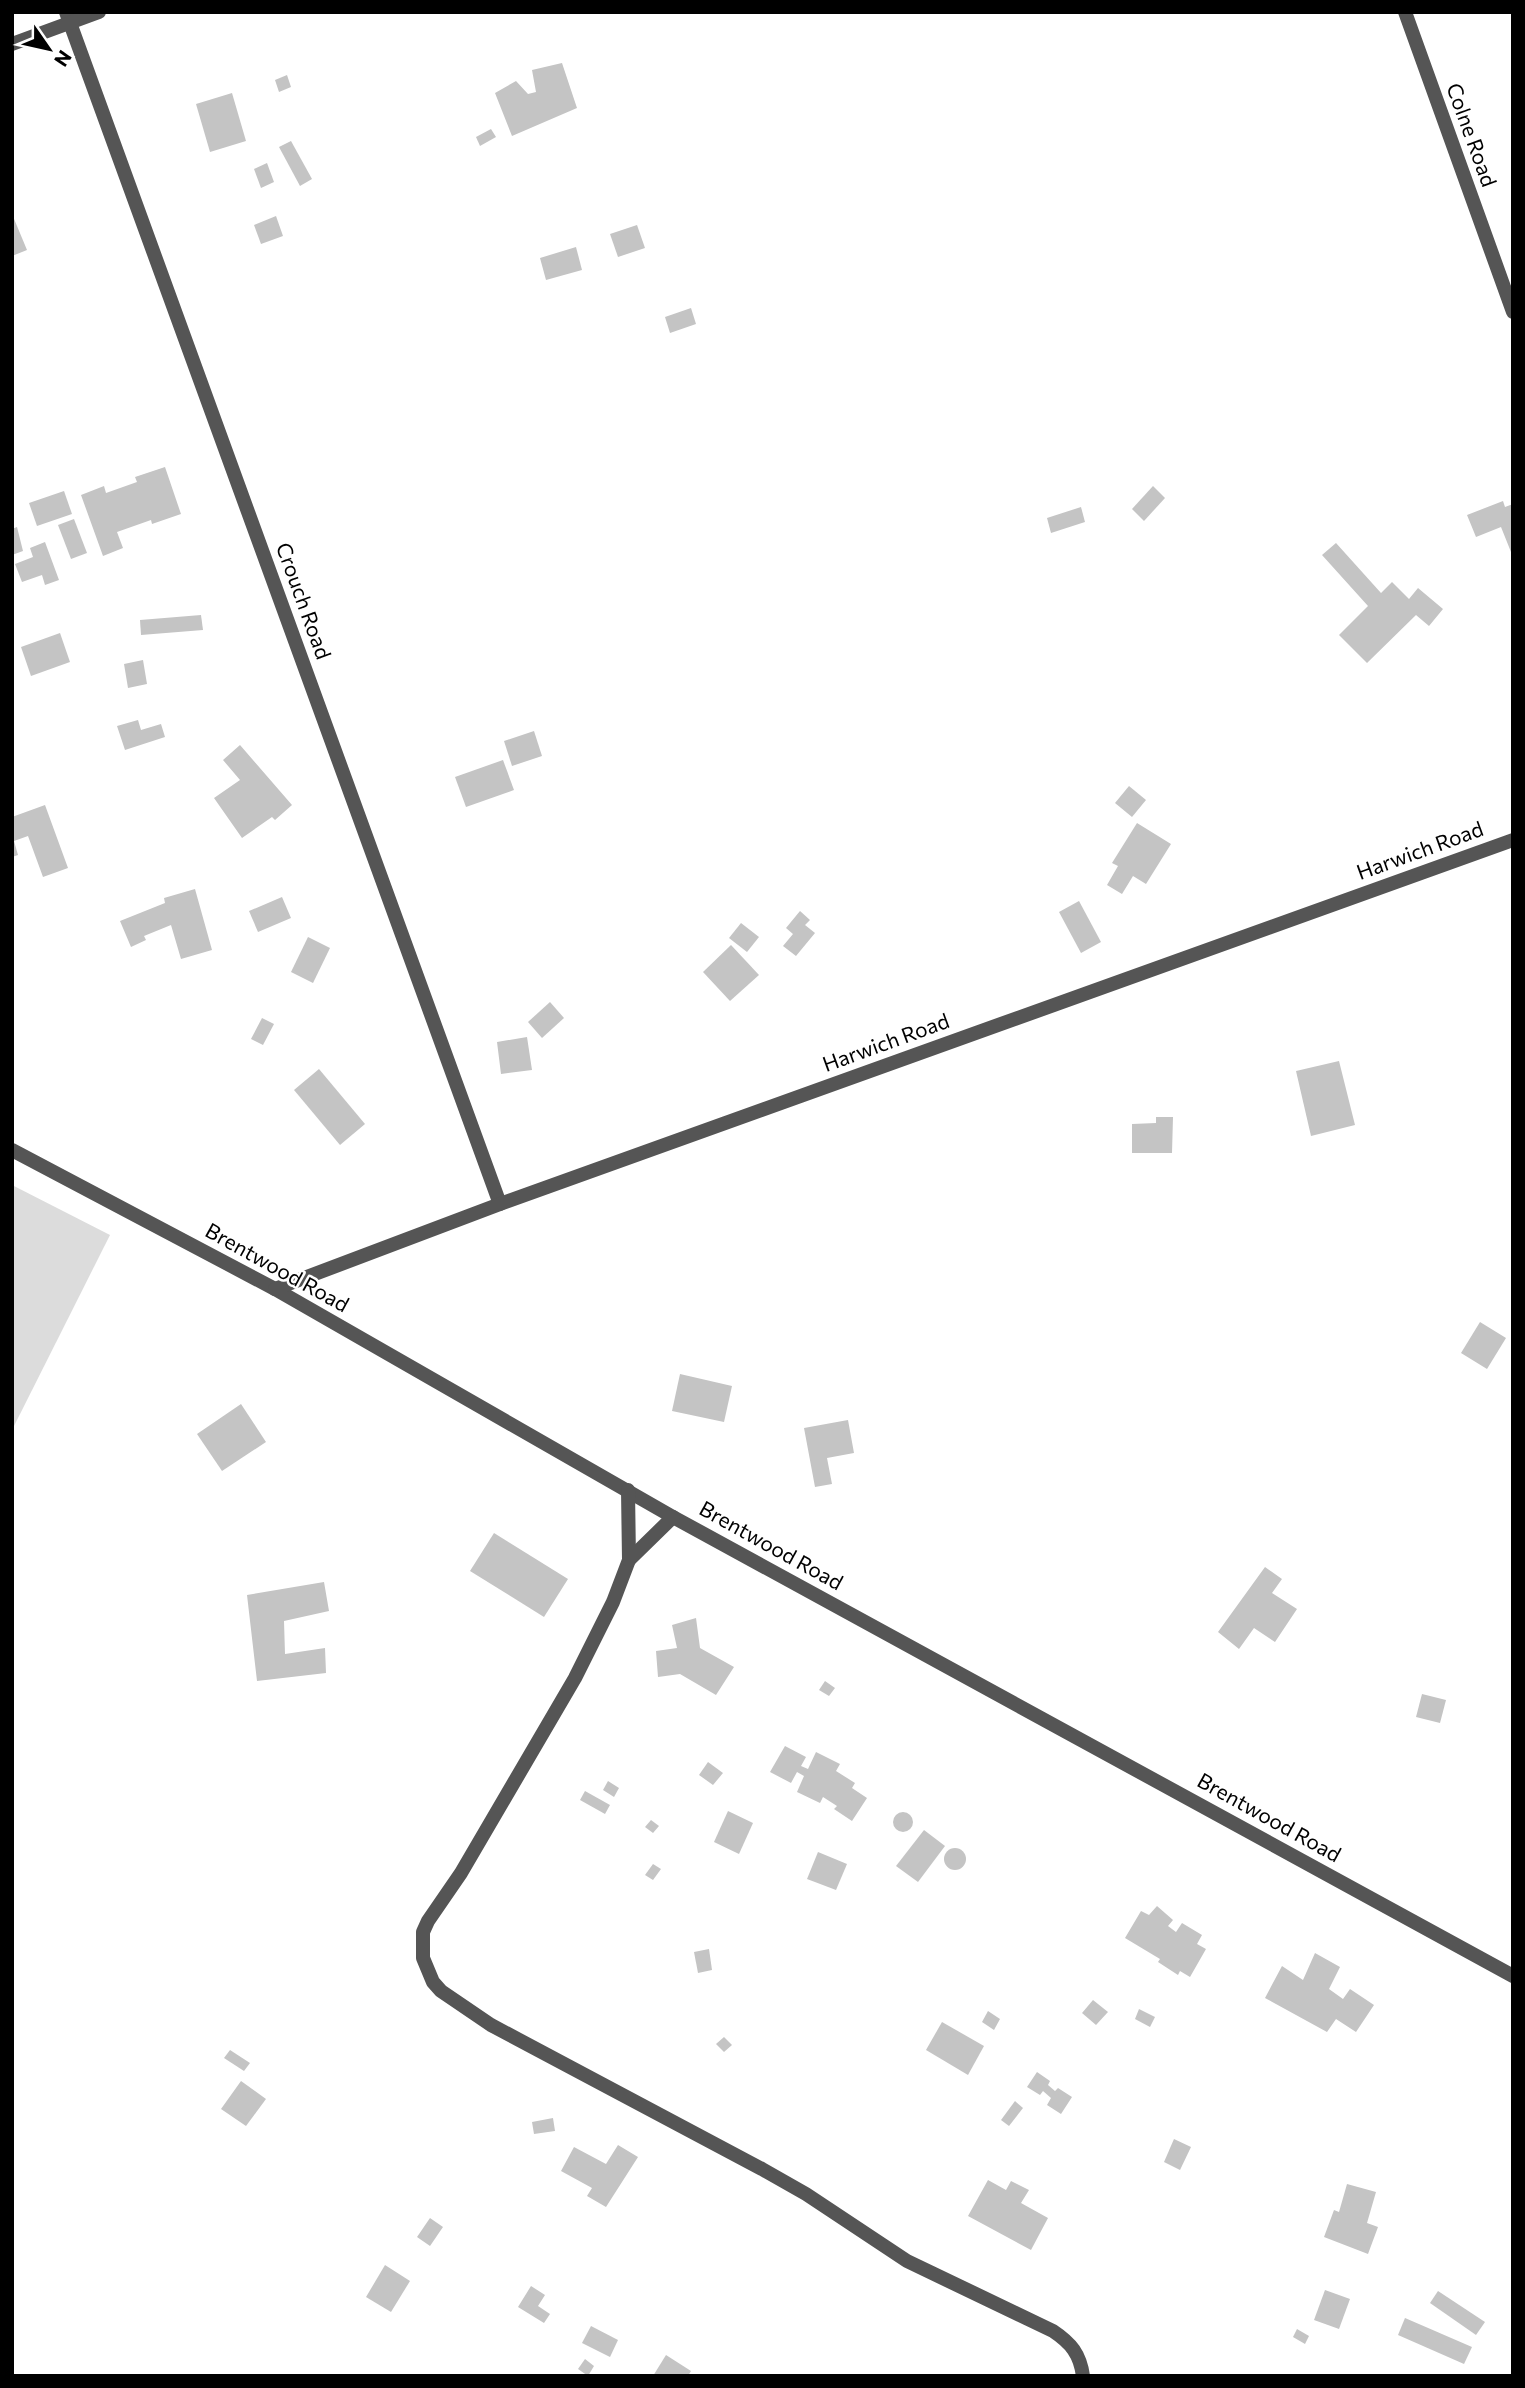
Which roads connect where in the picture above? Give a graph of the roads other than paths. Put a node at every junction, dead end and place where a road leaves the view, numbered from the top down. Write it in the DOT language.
graph roads {
  1 [pos="99,12"];
  2 [pos="1405,12"];
  3 [pos="68,18"];
  4 [pos="12,44"];
  5 [pos="1513,312"];
  6 [pos="1513,840"];
  7 [pos="12,1150"];
  8 [pos="500,1204"];
  9 [pos="275,1289"];
  10 [pos="628,1490"];
  11 [pos="673,1517"];
  12 [pos="629,1560"];
  13 [pos="1513,1976"];
  14 [pos="1083,2376"];
  1 -- 3 [label="street"];
  2 -- 5 [label="street, Colne Road"];
  3 -- 4 [label="street"];
  3 -- 8 [label="street, Crouch Road"];
  6 -- 8 [label="street, Harwich Road"];
  7 -- 9 [label="street, Brentwood Road"];
  8 -- 9 [label="street, Harwich Road"];
  9 -- 10 [label="street, Brentwood Road"];
  10 -- 11 [label="street, Brentwood Road"];
  10 -- 12 [label="street"];
  11 -- 12 [label="street"];
  11 -- 13 [label="street, Brentwood Road"];
  12 -- 14 [label="street"];
}
